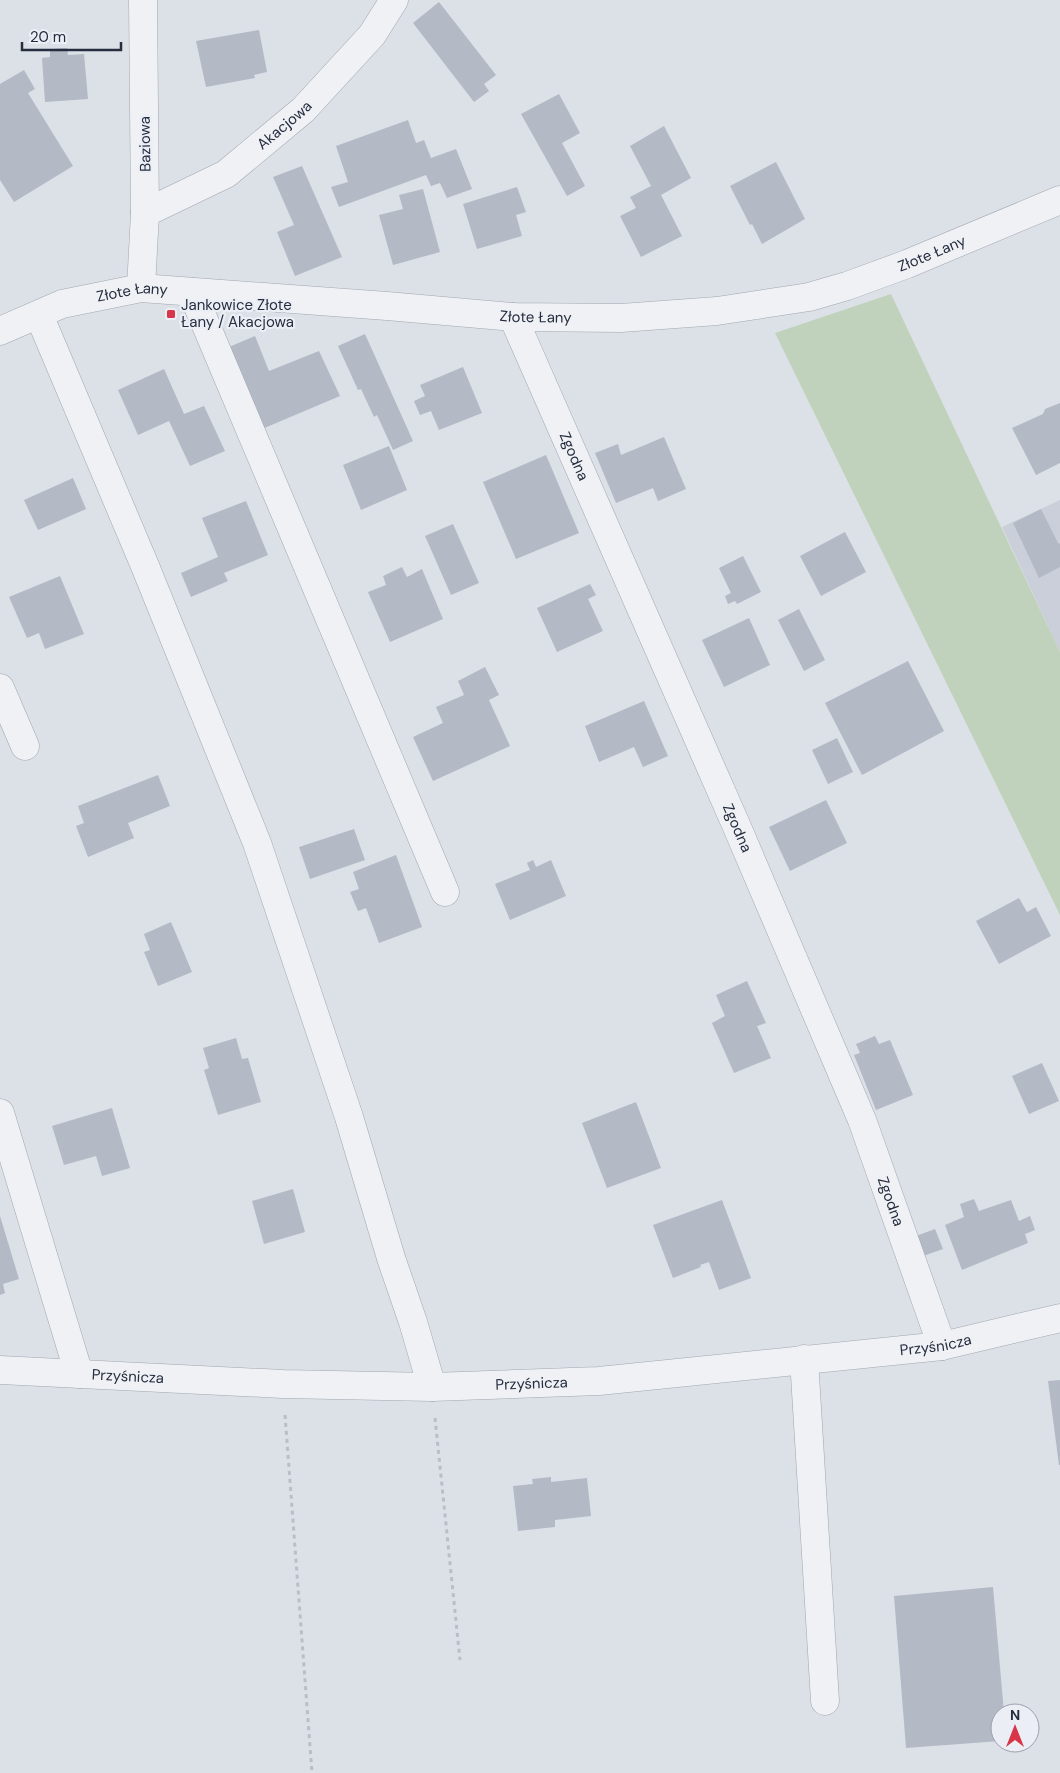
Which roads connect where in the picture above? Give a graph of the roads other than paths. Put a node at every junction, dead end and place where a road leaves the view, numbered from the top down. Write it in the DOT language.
graph roads {
  1 [pos="143,0"];
  2 [pos="394,0"];
  3 [pos="1060,200"];
  4 [pos="145,213"];
  5 [pos="141,288"];
  6 [pos="192,292"];
  7 [pos="39,315"];
  8 [pos="513,317"];
  9 [pos="0,331"];
  10 [pos="0,688"];
  11 [pos="25,746"];
  12 [pos="445,892"];
  13 [pos="0,1113"];
  14 [pos="1060,1318"];
  15 [pos="942,1346"];
  16 [pos="804,1360"];
  17 [pos="0,1370"];
  18 [pos="79,1374"];
  19 [pos="432,1388"];
  20 [pos="825,1701"];
  1 -- 4 [label="street, Baziowa"];
  2 -- 4 [label="street, Akacjowa"];
  3 -- 8 [label="street, Złote Łany"];
  4 -- 5 [label="street, Baziowa"];
  5 -- 6 [label="street, Złote Łany"];
  5 -- 7 [label="street, Złote Łany"];
  6 -- 8 [label="street, Złote Łany"];
  6 -- 12 [label="street"];
  7 -- 9 [label="street, Złote Łany"];
  7 -- 19 [label="street"];
  8 -- 15 [label="street, Zgodna"];
  10 -- 11 [label="street"];
  13 -- 18 [label="street"];
  14 -- 15 [label="street, Przyśnicza"];
  15 -- 16 [label="street, Przyśnicza"];
  16 -- 19 [label="street, Przyśnicza"];
  16 -- 20 [label="street"];
  17 -- 18 [label="street, Przyśnicza"];
  18 -- 19 [label="street, Przyśnicza"];
}
